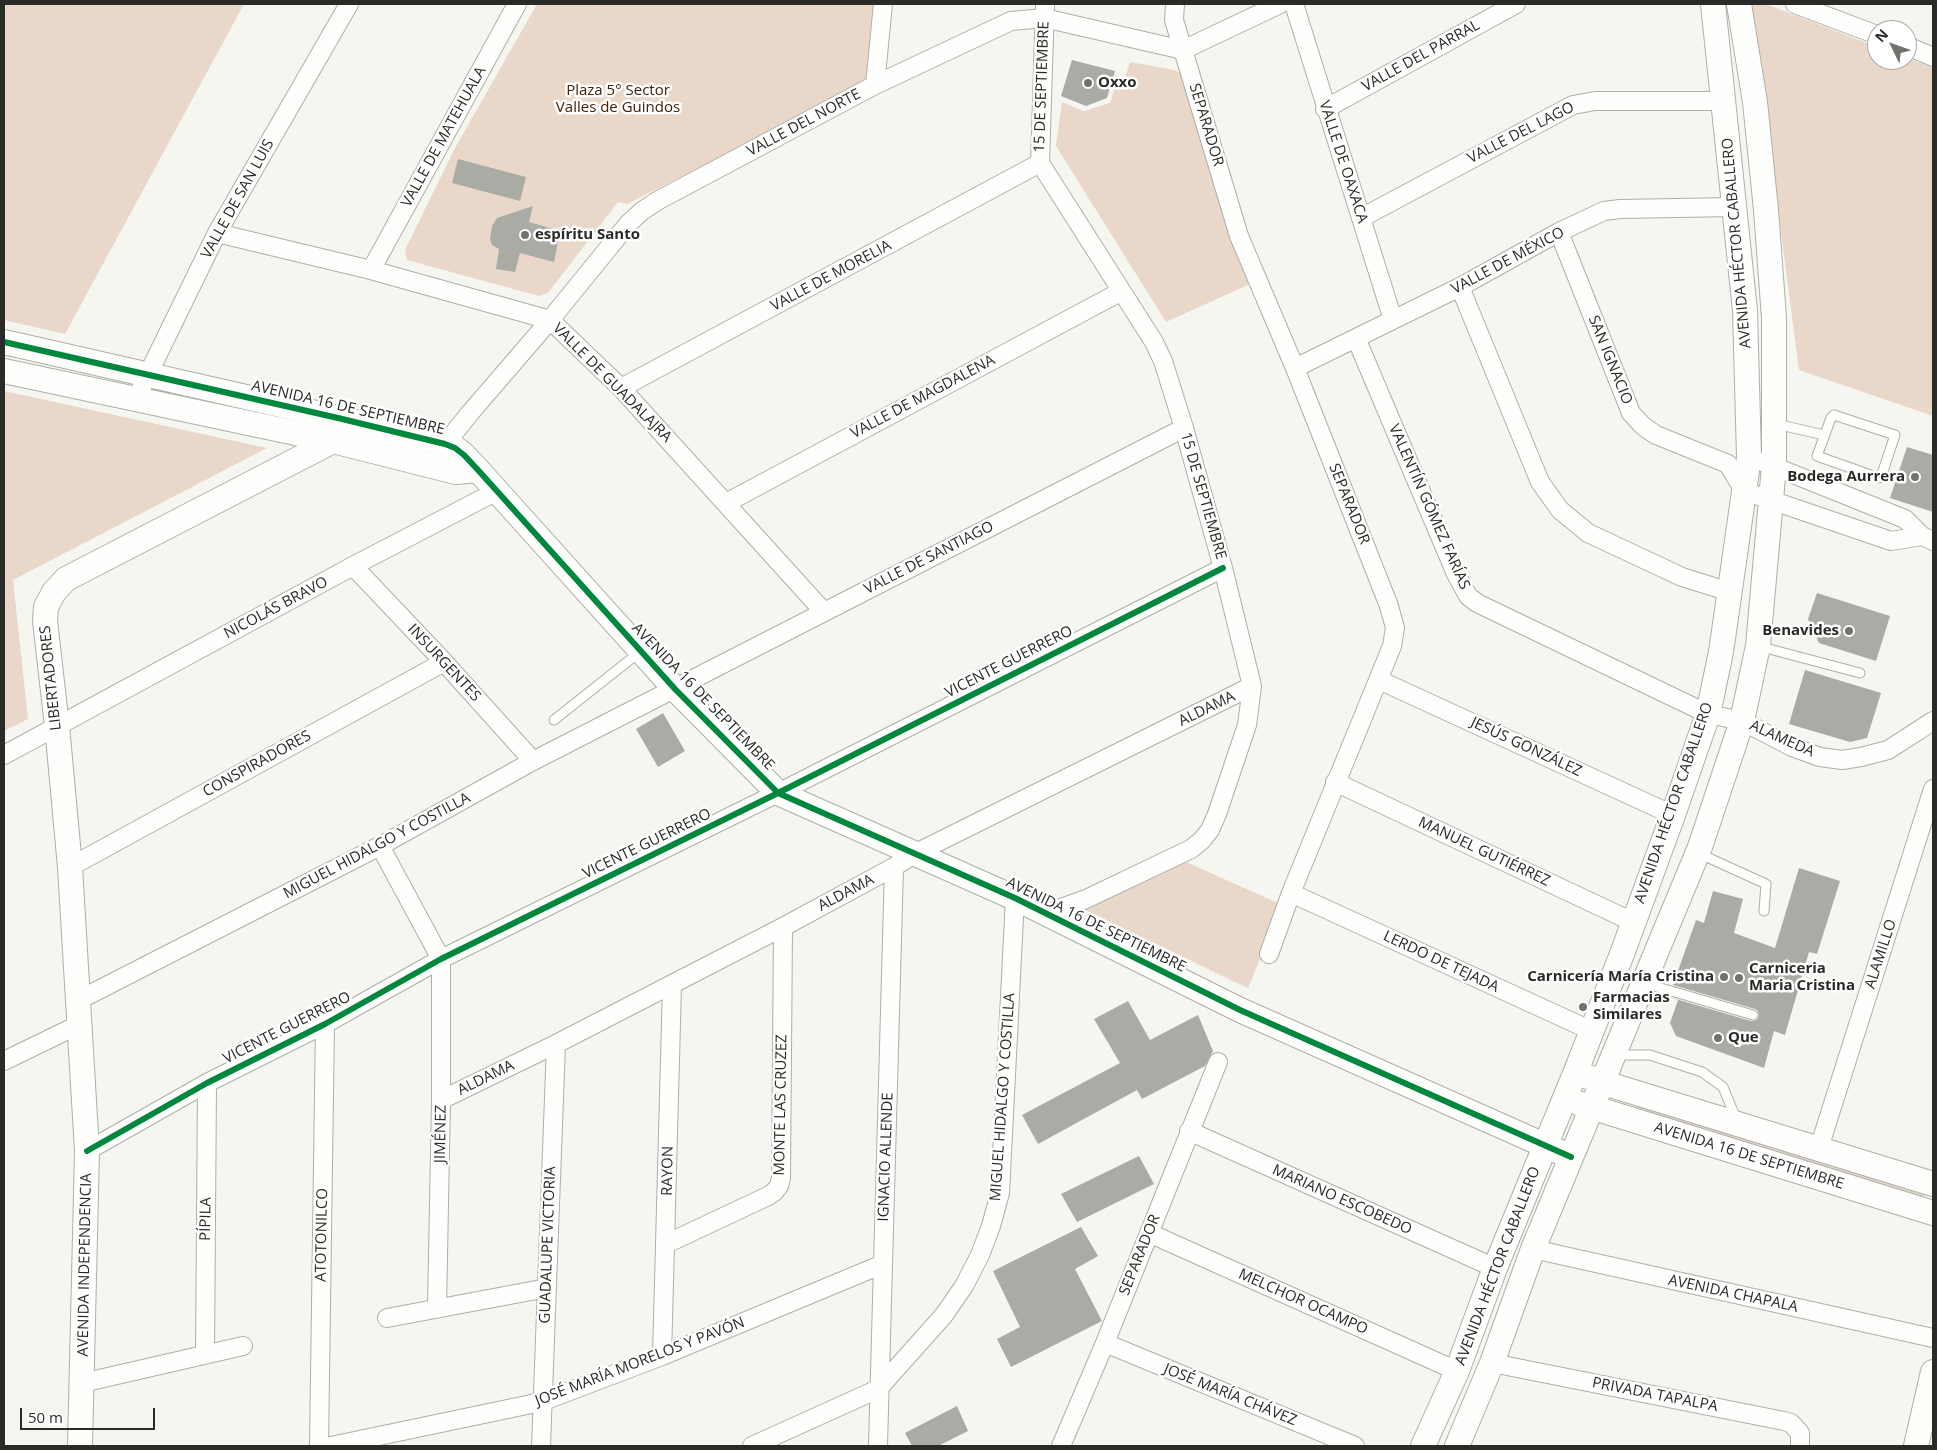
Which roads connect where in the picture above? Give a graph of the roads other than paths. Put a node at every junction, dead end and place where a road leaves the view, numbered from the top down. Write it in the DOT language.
graph roads {
  1 [pos="350,4"];
  2 [pos="517,4"];
  3 [pos="883,4"];
  4 [pos="1175,4"];
  5 [pos="1280,4"];
  6 [pos="1294,4"];
  7 [pos="1516,4"];
  8 [pos="1713,4"];
  9 [pos="1739,4"];
  10 [pos="1795,4"];
  11 [pos="1044,11"];
  12 [pos="1867,31"];
  13 [pos="1183,50"];
  14 [pos="1917,50"];
  15 [pos="1933,56"];
  16 [pos="869,80"];
  17 [pos="1724,101"];
  18 [pos="1325,109"];
  19 [pos="1040,163"];
  20 [pos="1734,207"];
  21 [pos="1361,218"];
  22 [pos="1559,232"];
  23 [pos="217,233"];
  24 [pos="371,270"];
  25 [pos="1460,287"];
  26 [pos="1120,292"];
  27 [pos="550,320"];
  28 [pos="1392,320"];
  29 [pos="1356,338"];
  30 [pos="4,342"];
  31 [pos="1295,368"];
  32 [pos="4,371"];
  33 [pos="148,375"];
  34 [pos="622,388"];
  35 [pos="136,399"];
  36 [pos="1774,424"];
  37 [pos="1184,428"];
  38 [pos="1824,435"];
  39 [pos="333,441"];
  40 [pos="445,444"];
  41 [pos="1738,461"];
  42 [pos="1774,466"];
  43 [pos="435,467"];
  44 [pos="478,470"];
  45 [pos="497,491"];
  46 [pos="1744,491"];
  47 [pos="1771,501"];
  48 [pos="726,503"];
  49 [pos="1928,538"];
  50 [pos="353,566"];
  51 [pos="1223,568"];
  52 [pos="1730,592"];
  53 [pos="824,612"];
  54 [pos="1758,646"];
  55 [pos="641,651"];
  56 [pos="444,662"];
  57 [pos="1860,673"];
  58 [pos="1379,680"];
  59 [pos="1252,686"];
  60 [pos="675,689"];
  61 [pos="1708,714"];
  62 [pos="554,720"];
  63 [pos="1933,720"];
  64 [pos="1742,721"];
  65 [pos="57,726"];
  66 [pos="4,755"];
  67 [pos="533,762"];
  68 [pos="1335,782"];
  69 [pos="1933,789"];
  70 [pos="778,793"];
  71 [pos="1673,815"];
  72 [pos="380,846"];
  73 [pos="1697,853"];
  74 [pos="914,854"];
  75 [pos="70,867"];
  76 [pos="894,868"];
  77 [pos="1289,897"];
  78 [pos="1014,898"];
  79 [pos="1764,911"];
  80 [pos="1045,914"];
  81 [pos="1633,922"];
  82 [pos="783,927"];
  83 [pos="1269,954"];
  84 [pos="1622,954"];
  85 [pos="442,960"];
  86 [pos="1647,976"];
  87 [pos="672,985"];
  88 [pos="79,1012"];
  89 [pos="1753,1015"];
  90 [pos="325,1024"];
  91 [pos="1592,1030"];
  92 [pos="556,1044"];
  93 [pos="1612,1056"];
  94 [pos="4,1061"];
  95 [pos="1218,1062"];
  96 [pos="1576,1071"];
  97 [pos="1601,1082"];
  98 [pos="207,1083"];
  99 [pos="1564,1098"];
  100 [pos="441,1100"];
  101 [pos="1592,1108"];
  102 [pos="1738,1124"];
  103 [pos="1189,1131"];
  104 [pos="1545,1146"];
  105 [pos="1819,1148"];
  106 [pos="87,1151"];
  107 [pos="1571,1157"];
  108 [pos="1933,1184"];
  109 [pos="1933,1212"];
  110 [pos="1149,1233"];
  111 [pos="666,1244"];
  112 [pos="1533,1249"];
  113 [pos="883,1264"];
  114 [pos="1495,1268"];
  115 [pos="548,1288"];
  116 [pos="436,1308"];
  117 [pos="388,1318"];
  118 [pos="1933,1338"];
  119 [pos="1105,1343"];
  120 [pos="243,1346"];
  121 [pos="204,1355"];
  122 [pos="662,1356"];
  123 [pos="1492,1363"];
  124 [pos="1456,1371"];
  125 [pos="1933,1372"];
  126 [pos="82,1383"];
  127 [pos="878,1389"];
  128 [pos="541,1402"];
  129 [pos="759,1445"];
  130 [pos="80,1446"];
  131 [pos="319,1446"];
  132 [pos="332,1446"];
  133 [pos="541,1446"];
  134 [pos="878,1446"];
  135 [pos="1062,1446"];
  136 [pos="1355,1446"];
  137 [pos="1423,1446"];
  138 [pos="1458,1446"];
  139 [pos="1800,1446"];
  140 [pos="1916,1446"];
  1 -- 23 [label="street, VALLE DE SAN LUIS"];
  2 -- 24 [label="street, VALLE DE MATEHUALA"];
  3 -- 16 [label="street"];
  4 -- 13 [label="street"];
  5 -- 13 [label="street"];
  6 -- 18 [label="street, VALLE DE OAXACA"];
  7 -- 18 [label="street, VALLE DEL PARRAL"];
  8 -- 17 [label="street, AVENIDA HÉCTOR CABALLERO"];
  9 -- 36 [label="street, AVENIDA HÉCTOR CABALLERO"];
  10 -- 12 [label="street"];
  11 -- 13 [label="street, VALLE DEL NORTE"];
  11 -- 16 [label="street, VALLE DEL NORTE"];
  11 -- 19 [label="street, 15 DE SEPTIEMBRE"];
  13 -- 31 [label="street, SEPARADOR"];
  14 -- 15 [label="street"];
  16 -- 27 [label="street, VALLE DEL NORTE"];
  17 -- 20 [label="street, AVENIDA HÉCTOR CABALLERO"];
  17 -- 21 [label="street, VALLE DEL LAGO"];
  18 -- 21 [label="street, VALLE DE OAXACA"];
  19 -- 26 [label="street, 15 DE SEPTIEMBRE"];
  19 -- 34 [label="street, VALLE DE MORELIA"];
  20 -- 22 [label="street, VALLE DE MÉXICO"];
  20 -- 41 [label="street, AVENIDA HÉCTOR CABALLERO"];
  21 -- 28 [label="street, VALLE DE OAXACA"];
  22 -- 25 [label="street, VALLE DE MÉXICO"];
  22 -- 41 [label="street, SAN IGNACIO"];
  23 -- 24 [label="street, VALLE DE GUADALAJRA"];
  23 -- 33 [label="street, VALLE DE SAN LUIS"];
  24 -- 27 [label="street, VALLE DE GUADALAJRA"];
  25 -- 28 [label="street, VALLE DE MÉXICO"];
  25 -- 52 [label="street"];
  26 -- 37 [label="street, 15 DE SEPTIEMBRE"];
  26 -- 48 [label="street, VALLE DE MAGDALENA"];
  27 -- 34 [label="street, VALLE DE GUADALAJRA"];
  27 -- 40 [label="street, VALLE DEL NORTE"];
  28 -- 29 [label="street, VALLE DE MÉXICO"];
  29 -- 31 [label="street, VALLE DE MÉXICO"];
  29 -- 61 [label="street, VALENTÍN GÓMEZ FARÍAS"];
  30 -- 33 [label="street, AVENIDA 16 DE SEPTIEMBRE"];
  31 -- 58 [label="street, SEPARADOR"];
  32 -- 35 [label="street"];
  33 -- 35 [label="street, VALLE DE SAN LUIS"];
  33 -- 40 [label="street, AVENIDA 16 DE SEPTIEMBRE"];
  34 -- 48 [label="street, VALLE DE GUADALAJRA"];
  35 -- 39 [label="street"];
  36 -- 38 [label="lane"];
  36 -- 42 [label="street, AVENIDA HÉCTOR CABALLERO"];
  37 -- 51 [label="street, 15 DE SEPTIEMBRE"];
  37 -- 53 [label="street, VALLE DE SANTIAGO"];
  38 -- 38 [label="lane"];
  39 -- 43 [label="street"];
  39 -- 65 [label="street, LIBERTADORES"];
  40 -- 43 [label="street, VALLE DEL NORTE"];
  40 -- 44 [label="street, AVENIDA 16 DE SEPTIEMBRE"];
  41 -- 42 [label="street, SAN IGNACIO"];
  41 -- 46 [label="street, AVENIDA HÉCTOR CABALLERO"];
  42 -- 47 [label="street, AVENIDA HÉCTOR CABALLERO"];
  42 -- 49 [label="street, SAN IGNACIO"];
  43 -- 44 [label="street"];
  44 -- 45 [label="street, AVENIDA 16 DE SEPTIEMBRE"];
  45 -- 50 [label="street, NICOLÁS BRAVO"];
  45 -- 55 [label="street, AVENIDA 16 DE SEPTIEMBRE"];
  46 -- 47 [label="street, SAN IGNACIO"];
  46 -- 52 [label="street, AVENIDA HÉCTOR CABALLERO"];
  47 -- 49 [label="street, SAN IGNACIO"];
  47 -- 54 [label="street, AVENIDA HÉCTOR CABALLERO"];
  48 -- 53 [label="street, VALLE DE GUADALAJRA"];
  50 -- 56 [label="street, INSURGENTES"];
  50 -- 65 [label="street, NICOLÁS BRAVO"];
  51 -- 59 [label="street, 15 DE SEPTIEMBRE"];
  51 -- 70 [label="street, VICENTE GUERRERO"];
  52 -- 61 [label="street, AVENIDA HÉCTOR CABALLERO"];
  53 -- 60 [label="street, VALLE DE SANTIAGO"];
  54 -- 57 [label="lane"];
  54 -- 64 [label="street, AVENIDA HÉCTOR CABALLERO"];
  55 -- 60 [label="street, AVENIDA 16 DE SEPTIEMBRE"];
  55 -- 62 [label="lane"];
  56 -- 67 [label="street, INSURGENTES"];
  56 -- 75 [label="street, CONSPIRADORES"];
  58 -- 68 [label="street, SEPARADOR"];
  58 -- 71 [label="street, JESÚS GONZÁLEZ"];
  59 -- 74 [label="street, ALDAMA"];
  59 -- 80 [label="street, 15 DE SEPTIEMBRE"];
  60 -- 67 [label="street, MIGUEL HIDALGO Y COSTILLA"];
  60 -- 70 [label="street, AVENIDA 16 DE SEPTIEMBRE"];
  61 -- 64 [label="street, VALENTÍN GÓMEZ FARÍAS"];
  61 -- 71 [label="street, AVENIDA HÉCTOR CABALLERO"];
  63 -- 64 [label="street, ALAMEDA"];
  64 -- 73 [label="street, AVENIDA HÉCTOR CABALLERO"];
  65 -- 66 [label="street, NICOLÁS BRAVO"];
  65 -- 75 [label="street, LIBERTADORES"];
  67 -- 72 [label="street, MIGUEL HIDALGO Y COSTILLA"];
  68 -- 77 [label="street, SEPARADOR"];
  68 -- 81 [label="street, MANUEL GUTIÉRREZ"];
  69 -- 105 [label="street, ALAMILLO"];
  70 -- 74 [label="street, AVENIDA 16 DE SEPTIEMBRE"];
  70 -- 85 [label="street, VICENTE GUERRERO"];
  71 -- 81 [label="street, AVENIDA HÉCTOR CABALLERO"];
  72 -- 85 [label="street"];
  72 -- 88 [label="street, MIGUEL HIDALGO Y COSTILLA"];
  73 -- 79 [label="lane"];
  73 -- 86 [label="street, AVENIDA HÉCTOR CABALLERO"];
  74 -- 76 [label="street, ALDAMA"];
  74 -- 78 [label="street, AVENIDA 16 DE SEPTIEMBRE"];
  75 -- 88 [label="street, LIBERTADORES"];
  76 -- 82 [label="street, ALDAMA"];
  76 -- 113 [label="street, IGNACIO ALLENDE"];
  77 -- 83 [label="street, SEPARADOR"];
  77 -- 91 [label="street, LERDO DE TEJADA"];
  78 -- 80 [label="street, AVENIDA 16 DE SEPTIEMBRE"];
  78 -- 127 [label="street, MIGUEL HIDALGO Y COSTILLA"];
  80 -- 104 [label="street, AVENIDA 16 DE SEPTIEMBRE"];
  81 -- 84 [label="street, AVENIDA HÉCTOR CABALLERO"];
  82 -- 87 [label="street, ALDAMA"];
  82 -- 111 [label="street, MONTE LAS CRUZEZ"];
  84 -- 86 [label="street"];
  84 -- 91 [label="street, AVENIDA HÉCTOR CABALLERO"];
  85 -- 90 [label="street, VICENTE GUERRERO"];
  85 -- 100 [label="street, JIMÉNEZ"];
  86 -- 89 [label="lane"];
  86 -- 93 [label="street, AVENIDA HÉCTOR CABALLERO"];
  87 -- 92 [label="street, ALDAMA"];
  87 -- 111 [label="street, RAYON"];
  88 -- 94 [label="street, MIGUEL HIDALGO Y COSTILLA"];
  88 -- 106 [label="street, AVENIDA INDEPENDENCIA"];
  90 -- 98 [label="street, VICENTE GUERRERO"];
  90 -- 131 [label="street, ATOTONILCO"];
  91 -- 96 [label="street, AVENIDA HÉCTOR CABALLERO"];
  92 -- 100 [label="street, ALDAMA"];
  92 -- 115 [label="street, GUADALUPE VICTORIA"];
  93 -- 97 [label="street, AVENIDA HÉCTOR CABALLERO"];
  93 -- 102 [label="lane"];
  95 -- 103 [label="street, SEPARADOR"];
  96 -- 97 [label="street, AVENIDA 16 DE SEPTIEMBRE"];
  96 -- 99 [label="street, AVENIDA HÉCTOR CABALLERO"];
  97 -- 101 [label="street, AVENIDA HÉCTOR CABALLERO"];
  97 -- 102 [label="street, AVENIDA 16 DE SEPTIEMBRE"];
  98 -- 106 [label="street, VICENTE GUERRERO"];
  98 -- 121 [label="street, PÍPILA"];
  99 -- 101 [label="street, AVENIDA 16 DE SEPTIEMBRE"];
  99 -- 104 [label="street, AVENIDA HÉCTOR CABALLERO"];
  100 -- 116 [label="street, JIMÉNEZ"];
  101 -- 107 [label="street, AVENIDA HÉCTOR CABALLERO"];
  101 -- 109 [label="street, AVENIDA 16 DE SEPTIEMBRE"];
  102 -- 105 [label="street, AVENIDA 16 DE SEPTIEMBRE"];
  103 -- 110 [label="street, SEPARADOR"];
  103 -- 114 [label="street, MARIANO ESCOBEDO"];
  104 -- 107 [label="street, AVENIDA 16 DE SEPTIEMBRE"];
  104 -- 114 [label="street, AVENIDA HÉCTOR CABALLERO"];
  105 -- 108 [label="street, AVENIDA 16 DE SEPTIEMBRE"];
  106 -- 126 [label="street, AVENIDA INDEPENDENCIA"];
  107 -- 112 [label="street, AVENIDA HÉCTOR CABALLERO"];
  110 -- 119 [label="street, SEPARADOR"];
  110 -- 124 [label="street, MELCHOR OCAMPO"];
  111 -- 122 [label="street, RAYON"];
  112 -- 118 [label="street, AVENIDA CHAPALA"];
  112 -- 123 [label="street, AVENIDA HÉCTOR CABALLERO"];
  113 -- 122 [label="street, JOSÉ MARÍA MORELOS Y PAVÓN"];
  113 -- 127 [label="street, IGNACIO ALLENDE"];
  114 -- 124 [label="street, AVENIDA HÉCTOR CABALLERO"];
  115 -- 116 [label="street"];
  115 -- 128 [label="street, GUADALUPE VICTORIA"];
  116 -- 117 [label="street"];
  119 -- 135 [label="street, SEPARADOR"];
  119 -- 136 [label="street, JOSÉ MARÍA CHÁVEZ"];
  120 -- 121 [label="street"];
  121 -- 126 [label="street"];
  122 -- 128 [label="street, JOSÉ MARÍA MORELOS Y PAVÓN"];
  123 -- 138 [label="street, AVENIDA HÉCTOR CABALLERO"];
  123 -- 139 [label="street, PRIVADA TAPALPA"];
  124 -- 137 [label="street, AVENIDA HÉCTOR CABALLERO"];
  125 -- 140 [label="street"];
  126 -- 130 [label="street, AVENIDA INDEPENDENCIA"];
  127 -- 129 [label="street, MIGUEL HIDALGO Y COSTILLA"];
  127 -- 134 [label="street, IGNACIO ALLENDE"];
  128 -- 132 [label="street, JOSÉ MARÍA MORELOS Y PAVÓN"];
  128 -- 133 [label="street, GUADALUPE VICTORIA"];
}
